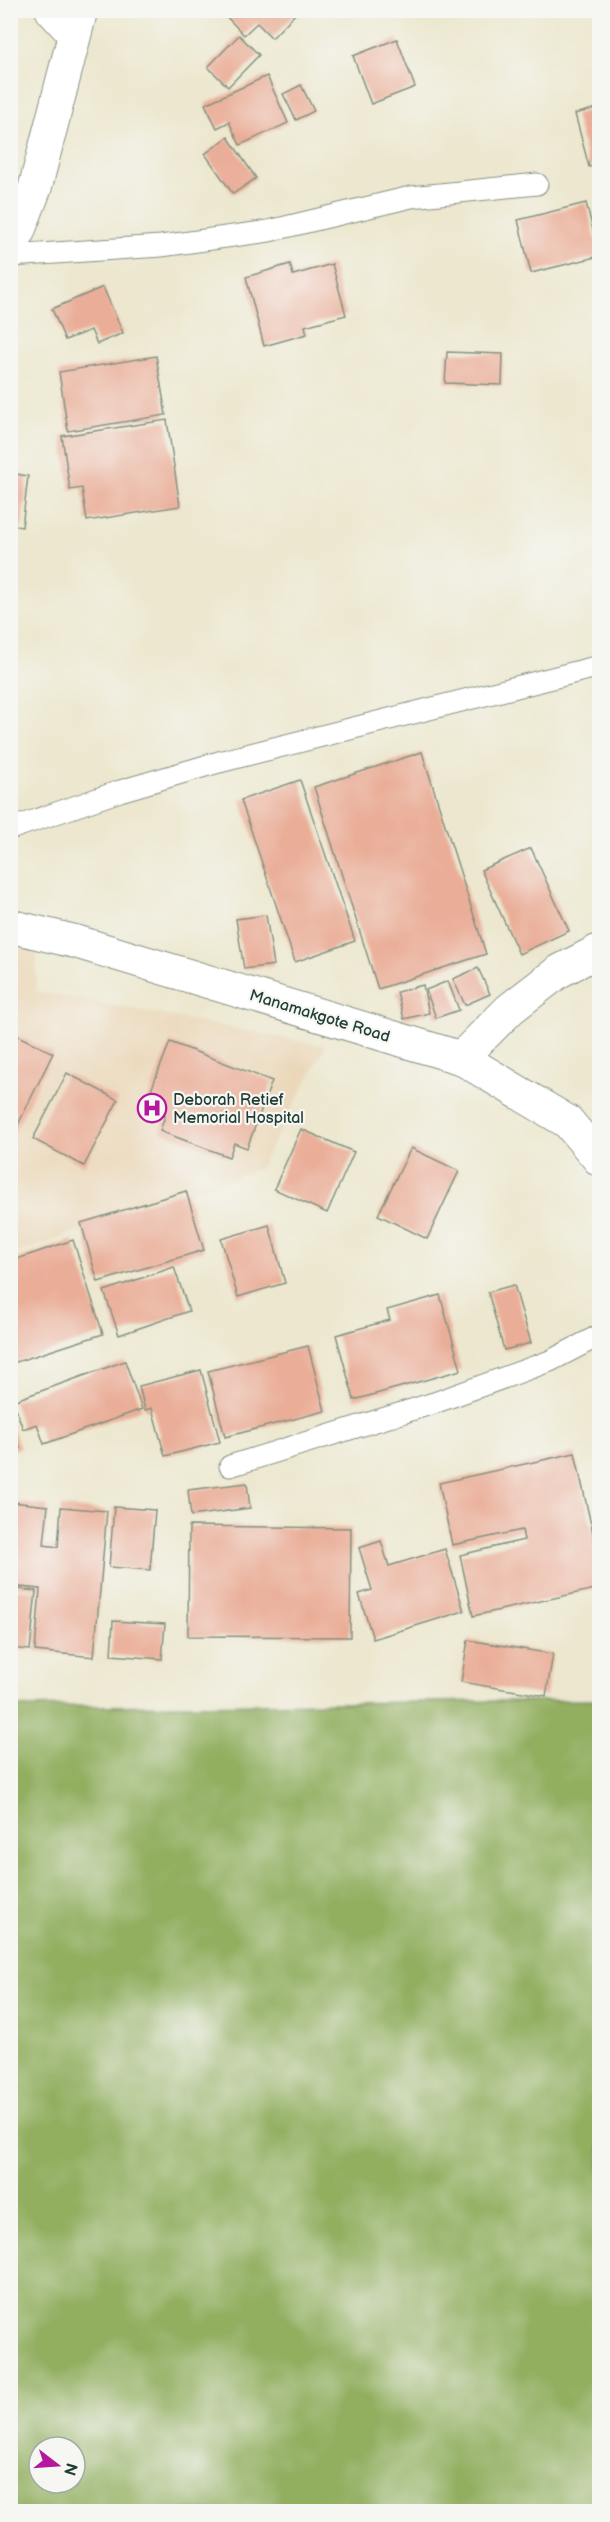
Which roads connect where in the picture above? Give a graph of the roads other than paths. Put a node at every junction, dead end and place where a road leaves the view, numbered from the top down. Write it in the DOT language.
graph roads {
  1 [pos="69,18"];
  2 [pos="537,184"];
  3 [pos="10,255"];
  4 [pos="600,666"];
  5 [pos="10,830"];
  6 [pos="10,926"];
  7 [pos="600,950"];
  8 [pos="461,1058"];
  9 [pos="600,1160"];
  10 [pos="600,1335"];
  11 [pos="230,1466"];
  1 -- 3 [label="street"];
  2 -- 3 [label="lane"];
  4 -- 5 [label="lane"];
  6 -- 8 [label="street, Manamakgote Road"];
  7 -- 8 [label="street"];
  8 -- 9 [label="street, Manamakgote Road"];
  10 -- 11 [label="lane"];
}
